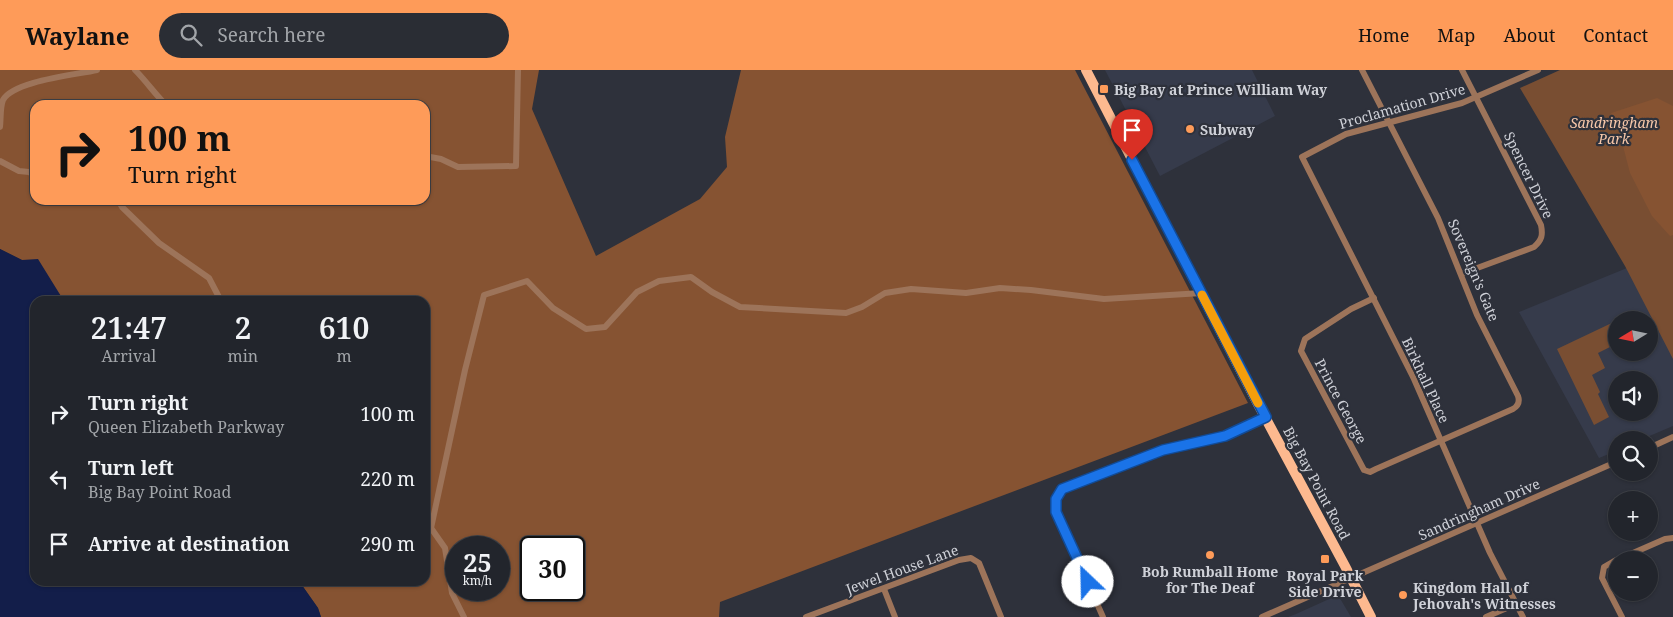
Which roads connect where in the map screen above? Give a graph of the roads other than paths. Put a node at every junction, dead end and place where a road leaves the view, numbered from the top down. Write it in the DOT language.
graph roads {
  1 [pos="96,70"];
  2 [pos="135,70"];
  3 [pos="518,70"];
  4 [pos="1086,70"];
  5 [pos="1362,70"];
  6 [pos="1462,70"];
  7 [pos="1538,70"];
  8 [pos="1476,98"];
  9 [pos="161,100"];
  10 [pos="1389,123"];
  11 [pos="0,126"];
  12 [pos="430,157"];
  13 [pos="1302,157"];
  14 [pos="0,161"];
  15 [pos="30,173"];
  16 [pos="121,205"];
  17 [pos="1461,274"];
  18 [pos="1202,293"];
  19 [pos="218,296"];
  20 [pos="1374,298"];
  21 [pos="1266,417"];
  22 [pos="1673,437"];
  23 [pos="1441,441"];
  24 [pos="1658,444"];
  25 [pos="1608,465"];
  26 [pos="430,518"];
  27 [pos="1476,523"];
  28 [pos="430,529"];
  29 [pos="1673,538"];
  30 [pos="1637,551"];
  31 [pos="1608,565"];
  32 [pos="1351,578"];
  33 [pos="884,589"];
  34 [pos="1608,590"];
  35 [pos="1614,601"];
  36 [pos="1516,604"];
  37 [pos="464,617"];
  38 [pos="806,617"];
  39 [pos="895,617"];
  40 [pos="1000,617"];
  41 [pos="1103,617"];
  42 [pos="1262,617"];
  43 [pos="1371,617"];
  44 [pos="1486,617"];
  45 [pos="1523,617"];
  46 [pos="1622,617"];
  1 -- 11 [label="street"];
  2 -- 9 [label="street"];
  3 -- 12 [label="street"];
  4 -- 18 [label="main road, Big Bay Point Road"];
  5 -- 10 [label="street, Sovereign's Gate"];
  6 -- 8 [label="street"];
  7 -- 8 [label="street, Proclamation Drive"];
  8 -- 10 [label="street, Proclamation Drive"];
  8 -- 17 [label="street, Spencer Drive"];
  10 -- 13 [label="street, Proclamation Drive"];
  10 -- 17 [label="street, Sovereign's Gate"];
  13 -- 20 [label="street, Birkhall Place"];
  14 -- 15 [label="street"];
  16 -- 19 [label="street"];
  17 -- 23 [label="street, Sovereign's Gate"];
  18 -- 21 [label="main road, Big Bay Point Road"];
  18 -- 26 [label="street"];
  20 -- 23 [label="street, Birkhall Place"];
  20 -- 23 [label="street, Prince George"];
  21 -- 32 [label="main road, Big Bay Point Road"];
  21 -- 41 [label="street"];
  22 -- 24 [label="street"];
  23 -- 27 [label="street, Birkhall Place"];
  25 -- 27 [label="street, Sandringham Drive"];
  27 -- 32 [label="street, Sandringham Drive"];
  27 -- 36 [label="street, Birkhall Place"];
  28 -- 37 [label="street"];
  29 -- 30 [label="street"];
  31 -- 34 [label="street"];
  32 -- 42 [label="street, Sandringham Drive"];
  32 -- 43 [label="main road, Big Bay Point Road"];
  33 -- 38 [label="street, Jewel House Lane"];
  33 -- 39 [label="street"];
  33 -- 40 [label="street, Jewel House Lane"];
  35 -- 46 [label="street"];
  36 -- 44 [label="street"];
  36 -- 45 [label="street, Birkhall Place"];
}
